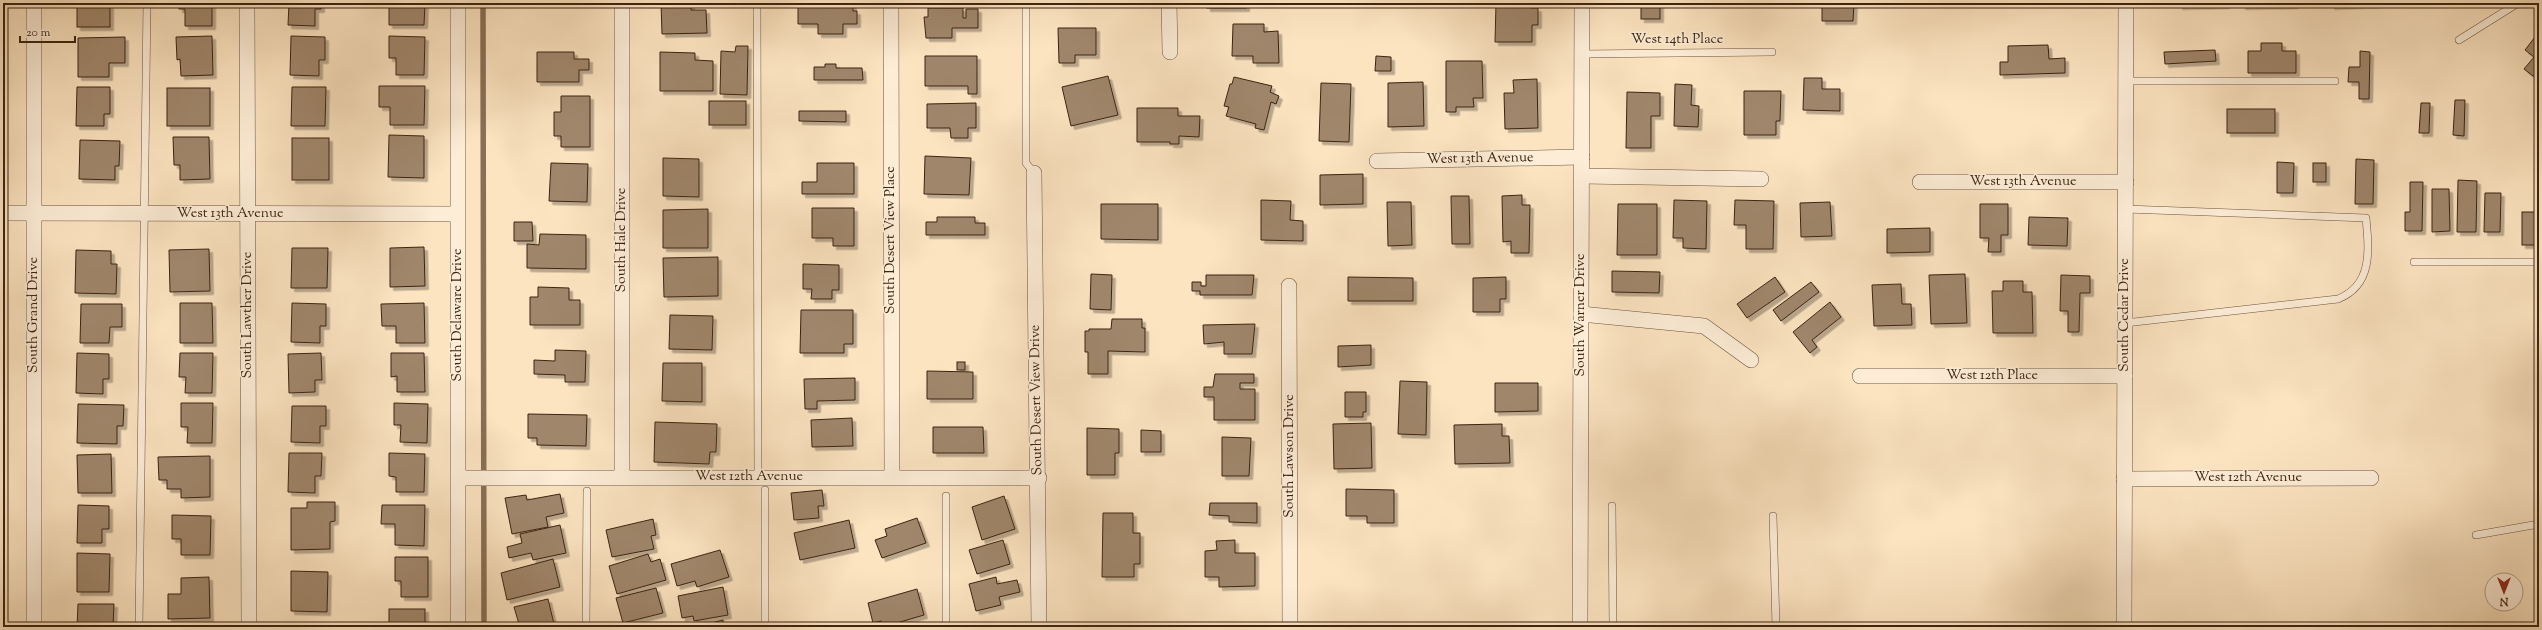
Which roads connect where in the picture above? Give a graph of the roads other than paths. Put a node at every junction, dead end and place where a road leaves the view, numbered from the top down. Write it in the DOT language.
graph roads {
  1 [pos="34,3"];
  2 [pos="147,3"];
  3 [pos="248,3"];
  4 [pos="458,3"];
  5 [pos="622,3"];
  6 [pos="757,3"];
  7 [pos="891,3"];
  8 [pos="1026,3"];
  9 [pos="1169,3"];
  10 [pos="1582,3"];
  11 [pos="2126,3"];
  12 [pos="2518,3"];
  13 [pos="2459,40"];
  14 [pos="1170,52"];
  15 [pos="1772,52"];
  16 [pos="1582,54"];
  17 [pos="2126,81"];
  18 [pos="2335,81"];
  19 [pos="1582,156"];
  20 [pos="1377,161"];
  21 [pos="1034,173"];
  22 [pos="1582,176"];
  23 [pos="1761,179"];
  24 [pos="1920,182"];
  25 [pos="2126,182"];
  26 [pos="2126,209"];
  27 [pos="3,214"];
  28 [pos="34,214"];
  29 [pos="144,214"];
  30 [pos="248,214"];
  31 [pos="457,214"];
  32 [pos="2414,262"];
  33 [pos="2539,262"];
  34 [pos="1289,286"];
  35 [pos="1581,314"];
  36 [pos="2125,323"];
  37 [pos="1751,360"];
  38 [pos="1860,376"];
  39 [pos="2125,376"];
  40 [pos="622,476"];
  41 [pos="758,477"];
  42 [pos="892,477"];
  43 [pos="459,478"];
  44 [pos="1039,478"];
  45 [pos="2372,478"];
  46 [pos="2124,479"];
  47 [pos="765,490"];
  48 [pos="587,491"];
  49 [pos="946,496"];
  50 [pos="1612,506"];
  51 [pos="1772,516"];
  52 [pos="2539,524"];
  53 [pos="2476,535"];
  54 [pos="34,627"];
  55 [pos="139,627"];
  56 [pos="249,627"];
  57 [pos="458,627"];
  58 [pos="586,627"];
  59 [pos="765,627"];
  60 [pos="946,627"];
  61 [pos="1039,627"];
  62 [pos="1290,627"];
  63 [pos="1580,627"];
  64 [pos="1614,627"];
  65 [pos="1776,627"];
  66 [pos="2124,627"];
  1 -- 28 [label="street, South Grand Drive"];
  2 -- 29 [label="lane"];
  3 -- 30 [label="street, South Lawther Drive"];
  4 -- 31 [label="street, South Delaware Drive"];
  5 -- 40 [label="street, South Hale Drive"];
  6 -- 41 [label="lane"];
  7 -- 42 [label="street, South Desert View Place"];
  8 -- 21 [label="lane"];
  9 -- 14 [label="street"];
  10 -- 16 [label="street, South Warner Drive"];
  11 -- 17 [label="street, South Cedar Drive"];
  12 -- 13 [label="lane"];
  15 -- 16 [label="lane, West 14th Place"];
  16 -- 19 [label="street, South Warner Drive"];
  17 -- 18 [label="lane"];
  17 -- 25 [label="street, South Cedar Drive"];
  19 -- 20 [label="street, West 13th Avenue"];
  19 -- 22 [label="street, South Warner Drive"];
  21 -- 44 [label="street, South Desert View Drive"];
  22 -- 23 [label="street"];
  22 -- 35 [label="street, South Warner Drive"];
  24 -- 25 [label="street, West 13th Avenue"];
  25 -- 26 [label="street, South Cedar Drive"];
  26 -- 36 [label="street, South Cedar Drive"];
  26 -- 36 [label="lane"];
  27 -- 28 [label="street, West 13th Avenue"];
  28 -- 29 [label="street, West 13th Avenue"];
  28 -- 54 [label="street, South Grand Drive"];
  29 -- 30 [label="street, West 13th Avenue"];
  29 -- 55 [label="lane"];
  30 -- 31 [label="street, West 13th Avenue"];
  30 -- 56 [label="street, South Lawther Drive"];
  31 -- 43 [label="street, South Delaware Drive"];
  32 -- 33 [label="lane"];
  34 -- 62 [label="street, South Lawson Drive"];
  35 -- 37 [label="street"];
  35 -- 63 [label="street, South Warner Drive"];
  36 -- 39 [label="street, South Cedar Drive"];
  38 -- 39 [label="street, West 12th Place"];
  39 -- 46 [label="street, South Cedar Drive"];
  40 -- 41 [label="street, West 12th Avenue"];
  40 -- 43 [label="street, West 12th Avenue"];
  41 -- 42 [label="street, West 12th Avenue"];
  42 -- 44 [label="street, West 12th Avenue"];
  43 -- 57 [label="street, South Delaware Drive"];
  44 -- 61 [label="street, South Desert View Drive"];
  45 -- 46 [label="street, West 12th Avenue"];
  46 -- 66 [label="street, South Cedar Drive"];
  47 -- 59 [label="lane"];
  48 -- 58 [label="lane"];
  49 -- 60 [label="lane"];
  50 -- 64 [label="lane"];
  51 -- 65 [label="lane"];
  52 -- 53 [label="lane"];
}
